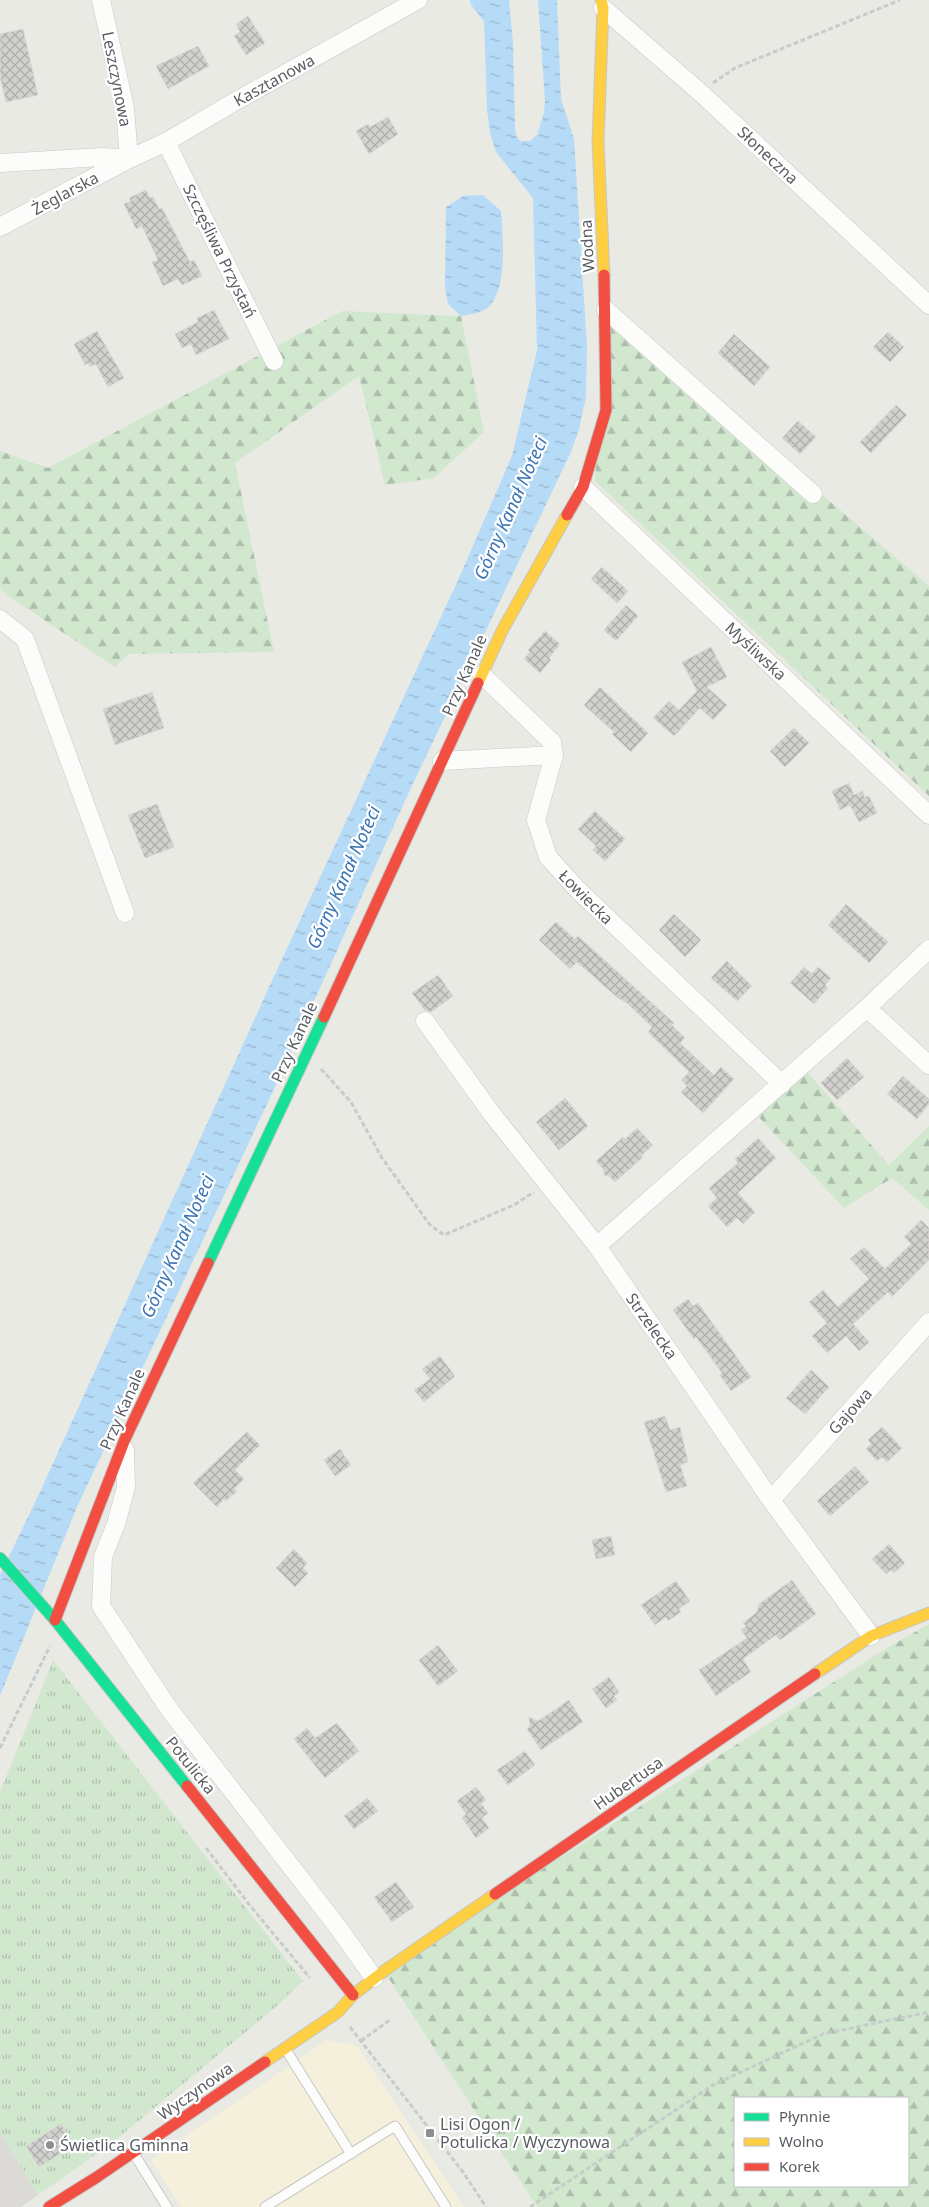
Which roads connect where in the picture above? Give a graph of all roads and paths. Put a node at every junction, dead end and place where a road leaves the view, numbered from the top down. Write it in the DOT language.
graph roads {
  1 [pos="101,0"];
  2 [pos="418,0"];
  3 [pos="900,0"];
  4 [pos="602,4"];
  5 [pos="702,94"];
  6 [pos="166,142"];
  7 [pos="130,158"];
  8 [pos="0,163"];
  9 [pos="0,227"];
  10 [pos="929,305"];
  11 [pos="606,310"];
  12 [pos="274,361"];
  13 [pos="582,487"];
  14 [pos="813,494"];
  15 [pos="0,619"];
  16 [pos="482,675"];
  17 [pos="554,755"];
  18 [pos="442,761"];
  19 [pos="929,815"];
  20 [pos="125,913"];
  21 [pos="929,949"];
  22 [pos="867,1008"];
  23 [pos="425,1021"];
  24 [pos="306,1054"];
  25 [pos="929,1065"];
  26 [pos="782,1084"];
  27 [pos="547,1184"];
  28 [pos="597,1246"];
  29 [pos="929,1322"];
  30 [pos="125,1439"];
  31 [pos="771,1500"];
  32 [pos="0,1558"];
  33 [pos="929,1613"];
  34 [pos="55,1620"];
  35 [pos="871,1636"];
  36 [pos="50,1645"];
  37 [pos="0,1748"];
  38 [pos="374,1978"];
  39 [pos="353,1995"];
  40 [pos="338,2012"];
  41 [pos="929,2012"];
  42 [pos="391,2019"];
  43 [pos="361,2041"];
  44 [pos="284,2048"];
  45 [pos="133,2153"];
  46 [pos="351,2154"];
  47 [pos="49,2207"];
  48 [pos="167,2207"];
  49 [pos="266,2207"];
  50 [pos="446,2207"];
  51 [pos="486,2207"];
  52 [pos="530,2207"];
  1 -- 7 [label="street, Leszczynowa"];
  2 -- 6 [label="street, Kasztanowa"];
  3 -- 5 [label="path"];
  4 -- 5 [label="street, Słoneczna"];
  4 -- 11 [label="street, Wodna"];
  5 -- 10 [label="street, Słoneczna"];
  6 -- 7 [label="street, Kasztanowa"];
  6 -- 12 [label="street, Szczęśliwa Przystań"];
  7 -- 8 [label="street"];
  7 -- 9 [label="street, Żeglarska"];
  11 -- 13 [label="street, Wodna"];
  11 -- 14 [label="street"];
  13 -- 16 [label="street, Przy Kanale"];
  13 -- 19 [label="street, Myśliwska"];
  15 -- 20 [label="street"];
  16 -- 17 [label="street"];
  16 -- 18 [label="street, Przy Kanale"];
  17 -- 18 [label="street"];
  17 -- 26 [label="street, Łowiecka"];
  18 -- 24 [label="street, Przy Kanale"];
  21 -- 22 [label="street"];
  22 -- 25 [label="street"];
  22 -- 26 [label="street"];
  23 -- 27 [label="street, Strzelecka"];
  24 -- 27 [label="path"];
  24 -- 30 [label="street, Przy Kanale"];
  26 -- 28 [label="street"];
  27 -- 28 [label="street, Strzelecka"];
  28 -- 31 [label="street, Strzelecka"];
  29 -- 31 [label="street, Gajowa"];
  30 -- 34 [label="street, Przy Kanale"];
  30 -- 38 [label="street"];
  31 -- 35 [label="street, Strzelecka"];
  32 -- 34 [label="street, Potulicka"];
  33 -- 35 [label="street, Hubertusa"];
  34 -- 39 [label="street, Potulicka"];
  35 -- 38 [label="street, Hubertusa"];
  36 -- 37 [label="path"];
  38 -- 39 [label="street, Hubertusa"];
  39 -- 40 [label="street, Wyczynowa"];
  40 -- 43 [label="path"];
  40 -- 44 [label="street, Wyczynowa"];
  41 -- 52 [label="path"];
  42 -- 43 [label="path"];
  43 -- 51 [label="path"];
  44 -- 45 [label="street, Wyczynowa"];
  44 -- 46 [label="lane"];
  45 -- 47 [label="street, Wyczynowa"];
  45 -- 48 [label="lane"];
  46 -- 49 [label="lane"];
  46 -- 50 [label="lane"];
}
